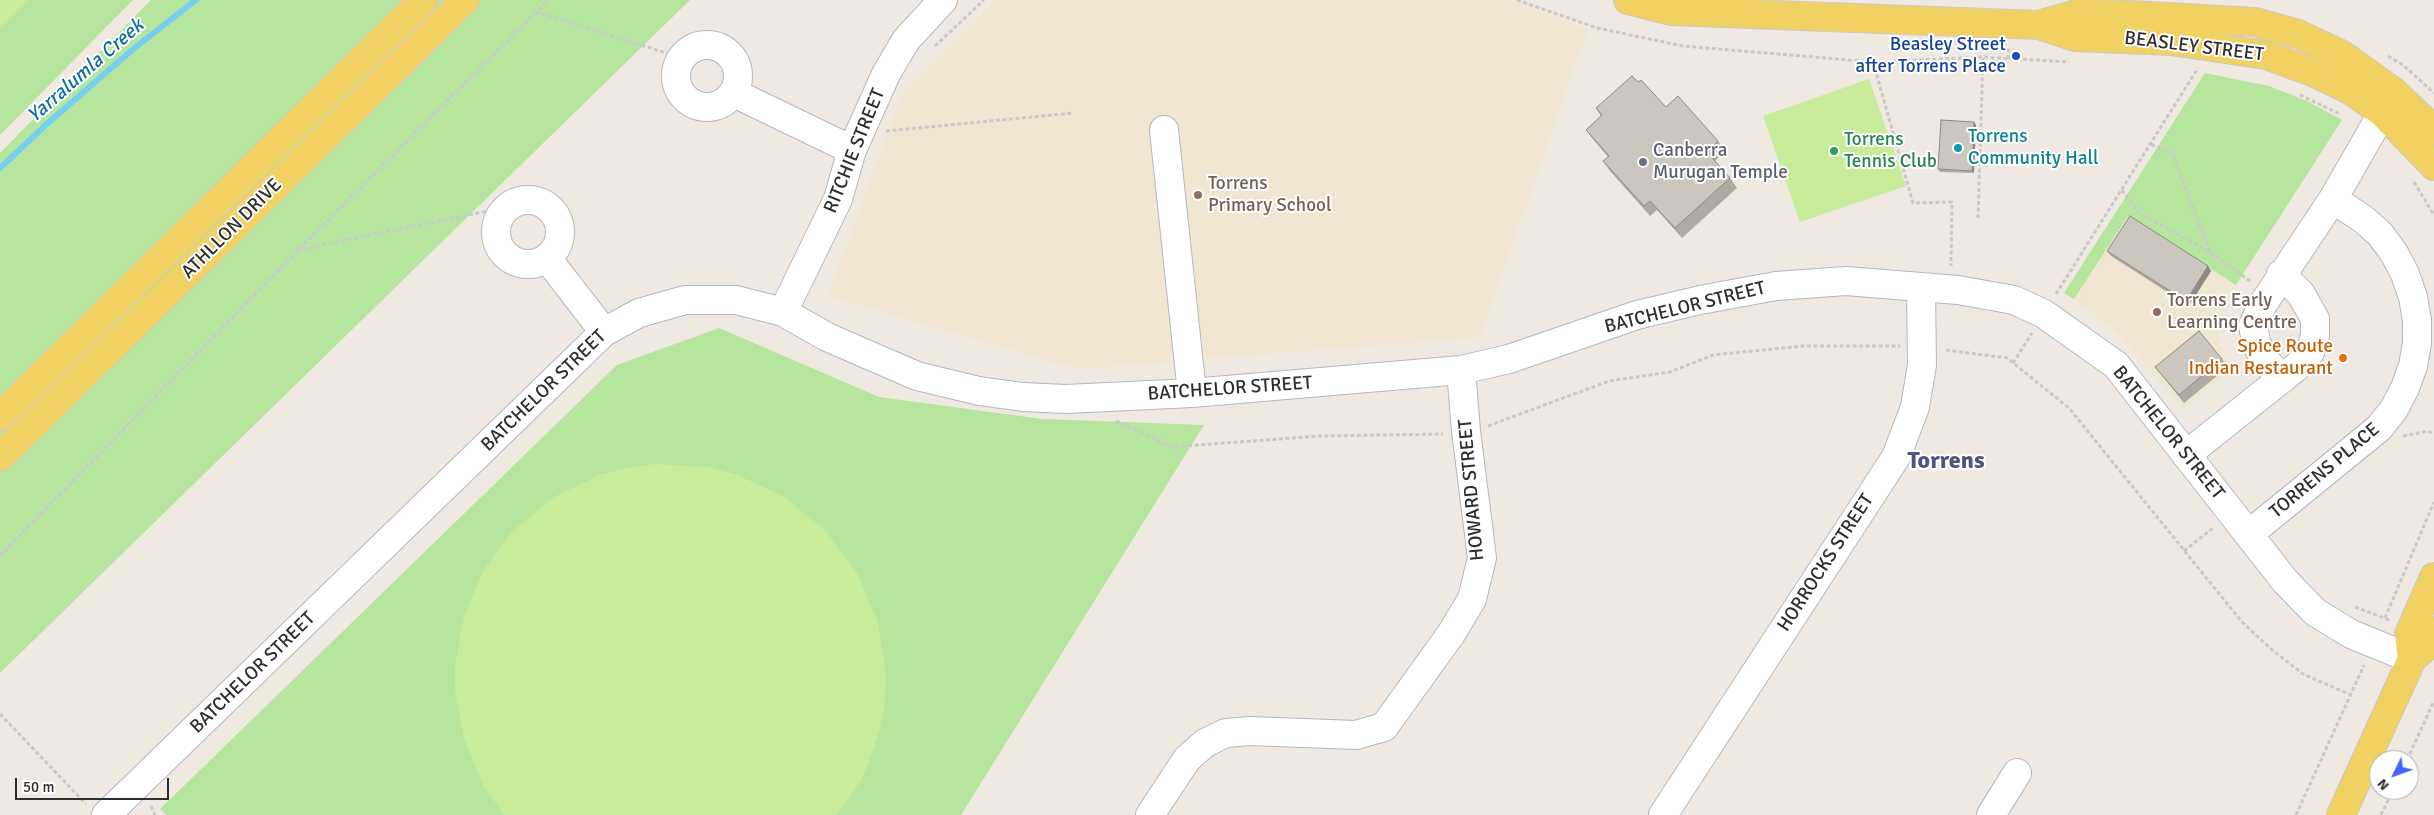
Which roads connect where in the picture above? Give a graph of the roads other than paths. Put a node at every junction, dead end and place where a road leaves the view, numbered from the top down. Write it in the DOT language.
graph roads {
  1 [pos="423,0"];
  2 [pos="465,0"];
  3 [pos="1628,0"];
  4 [pos="941,1"];
  5 [pos="734,93"];
  6 [pos="2389,103"];
  7 [pos="1164,130"];
  8 [pos="2434,130"];
  9 [pos="852,150"];
  10 [pos="2423,172"];
  11 [pos="2333,199"];
  12 [pos="547,258"];
  13 [pos="2275,284"];
  14 [pos="1921,288"];
  15 [pos="783,312"];
  16 [pos="604,332"];
  17 [pos="1461,370"];
  18 [pos="2282,379"];
  19 [pos="1192,393"];
  20 [pos="0,416"];
  21 [pos="2186,455"];
  22 [pos="0,457"];
  23 [pos="2248,534"];
  24 [pos="2434,577"];
  25 [pos="2434,631"];
  26 [pos="2412,659"];
  27 [pos="2017,773"];
  28 [pos="120,808"];
  29 [pos="1150,815"];
  30 [pos="1663,815"];
  31 [pos="1991,815"];
  32 [pos="2341,815"];
  1 -- 20 [label="main road, ATHLLON DRIVE"];
  2 -- 22 [label="main road, ATHLLON DRIVE"];
  3 -- 6 [label="main road, BEASLEY STREET"];
  4 -- 9 [label="street, RITCHIE STREET"];
  5 -- 5 [label="street"];
  5 -- 9 [label="street"];
  6 -- 8 [label="main road, BEASLEY STREET"];
  6 -- 10 [label="main road, BEASLEY STREET"];
  6 -- 11 [label="street"];
  7 -- 19 [label="street"];
  9 -- 15 [label="street, RITCHIE STREET"];
  11 -- 13 [label="street"];
  11 -- 23 [label="street, TORRENS PLACE"];
  12 -- 12 [label="street"];
  12 -- 16 [label="street"];
  13 -- 18 [label="street"];
  13 -- 18 [label="street"];
  14 -- 17 [label="street, BATCHELOR STREET"];
  14 -- 21 [label="street, BATCHELOR STREET"];
  14 -- 30 [label="street, HORROCKS STREET"];
  15 -- 16 [label="street, BATCHELOR STREET"];
  15 -- 19 [label="street, BATCHELOR STREET"];
  16 -- 28 [label="street, BATCHELOR STREET"];
  17 -- 19 [label="street, BATCHELOR STREET"];
  17 -- 29 [label="street, HOWARD STREET"];
  18 -- 21 [label="street"];
  21 -- 23 [label="street, BATCHELOR STREET"];
  23 -- 26 [label="street, BATCHELOR STREET"];
  24 -- 26 [label="main road"];
  25 -- 26 [label="main road"];
  26 -- 32 [label="main road"];
  27 -- 31 [label="street"];
}
